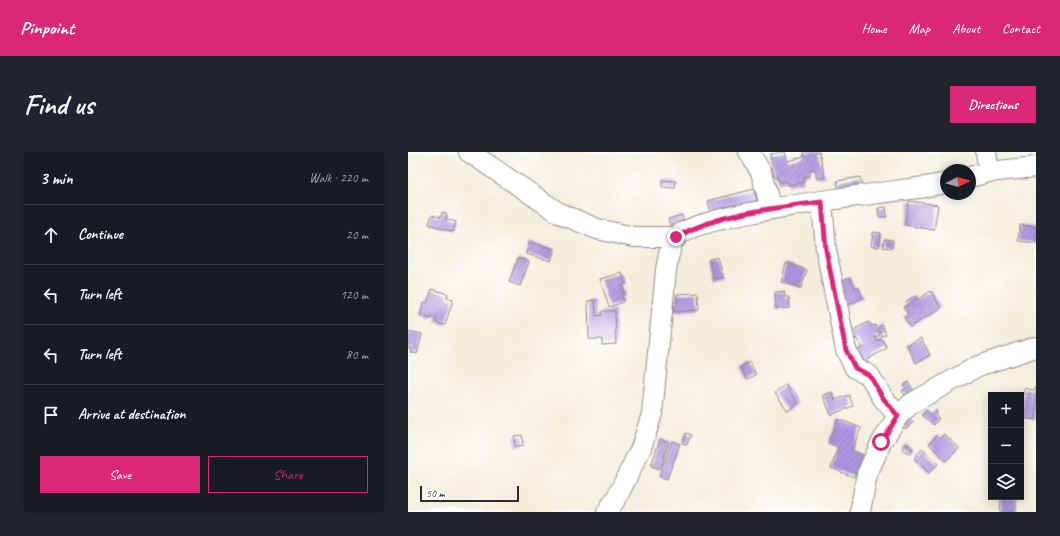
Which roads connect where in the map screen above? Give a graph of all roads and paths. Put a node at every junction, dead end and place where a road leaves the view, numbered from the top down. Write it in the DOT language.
graph roads {
  1 [pos="469,152"];
  2 [pos="749,152"];
  3 [pos="986,152"];
  4 [pos="1036,168"];
  5 [pos="990,172"];
  6 [pos="976,176"];
  7 [pos="940,184"];
  8 [pos="822,202"];
  9 [pos="771,208"];
  10 [pos="676,237"];
  11 [pos="1036,347"];
  12 [pos="898,416"];
  13 [pos="606,512"];
  14 [pos="860,512"];
  1 -- 10 [label="street"];
  2 -- 9 [label="street"];
  3 -- 5 [label="street"];
  4 -- 5 [label="street"];
  5 -- 6 [label="street"];
  7 -- 8 [label="street"];
  8 -- 9 [label="street"];
  8 -- 12 [label="street"];
  9 -- 10 [label="street"];
  10 -- 13 [label="street"];
  11 -- 12 [label="street"];
  12 -- 14 [label="street"];
}
